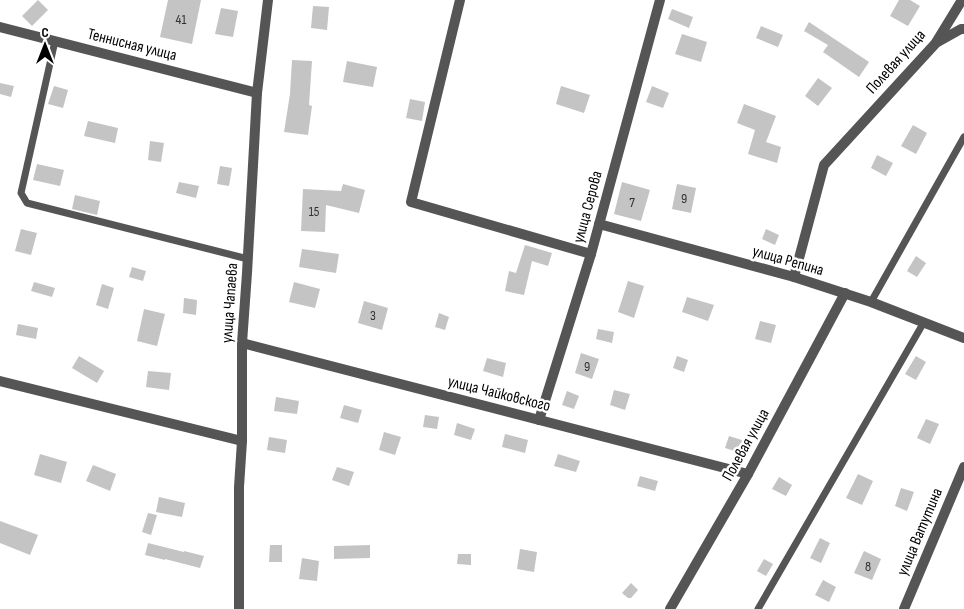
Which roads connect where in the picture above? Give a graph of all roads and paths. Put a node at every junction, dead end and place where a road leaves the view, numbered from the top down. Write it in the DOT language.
graph roads {
  1 [pos="268,0"];
  2 [pos="460,0"];
  3 [pos="660,0"];
  4 [pos="962,0"];
  5 [pos="0,27"];
  6 [pos="964,29"];
  7 [pos="55,41"];
  8 [pos="935,44"];
  9 [pos="257,93"];
  10 [pos="964,137"];
  11 [pos="599,224"];
  12 [pos="591,254"];
  13 [pos="248,259"];
  14 [pos="786,275"];
  15 [pos="845,294"];
  16 [pos="871,302"];
  17 [pos="924,322"];
  18 [pos="964,338"];
  19 [pos="242,343"];
  20 [pos="0,381"];
  21 [pos="539,420"];
  22 [pos="242,441"];
  23 [pos="964,466"];
  24 [pos="748,474"];
  25 [pos="239,609"];
  26 [pos="670,609"];
  27 [pos="758,609"];
  28 [pos="904,609"];
  1 -- 9 [label="street, улица Чапаева"];
  2 -- 12 [label="street"];
  3 -- 11 [label="street, улица Серова"];
  4 -- 8 [label="street, Полевая улица"];
  5 -- 7 [label="street, Теннисная улица"];
  6 -- 8 [label="street"];
  7 -- 9 [label="street, Теннисная улица"];
  7 -- 13 [label="lane"];
  8 -- 14 [label="street, Полевая улица"];
  9 -- 13 [label="street, улица Чапаева"];
  10 -- 16 [label="lane"];
  11 -- 12 [label="street, улица Серова"];
  11 -- 14 [label="street, улица Репина"];
  12 -- 21 [label="street, улица Серова"];
  13 -- 19 [label="street, улица Чапаева"];
  14 -- 15 [label="street, улица Репина"];
  15 -- 16 [label="street, улица Репина"];
  15 -- 24 [label="street, Полевая улица"];
  16 -- 17 [label="street, улица Репина"];
  17 -- 18 [label="street, улица Репина"];
  17 -- 27 [label="lane"];
  19 -- 21 [label="street, улица Чайковского"];
  19 -- 22 [label="street, улица Чапаева"];
  20 -- 22 [label="street"];
  21 -- 24 [label="street, улица Чайковского"];
  22 -- 25 [label="street, улица Чапаева"];
  23 -- 28 [label="street, улица Ватутина"];
  24 -- 26 [label="street, Полевая улица"];
}
